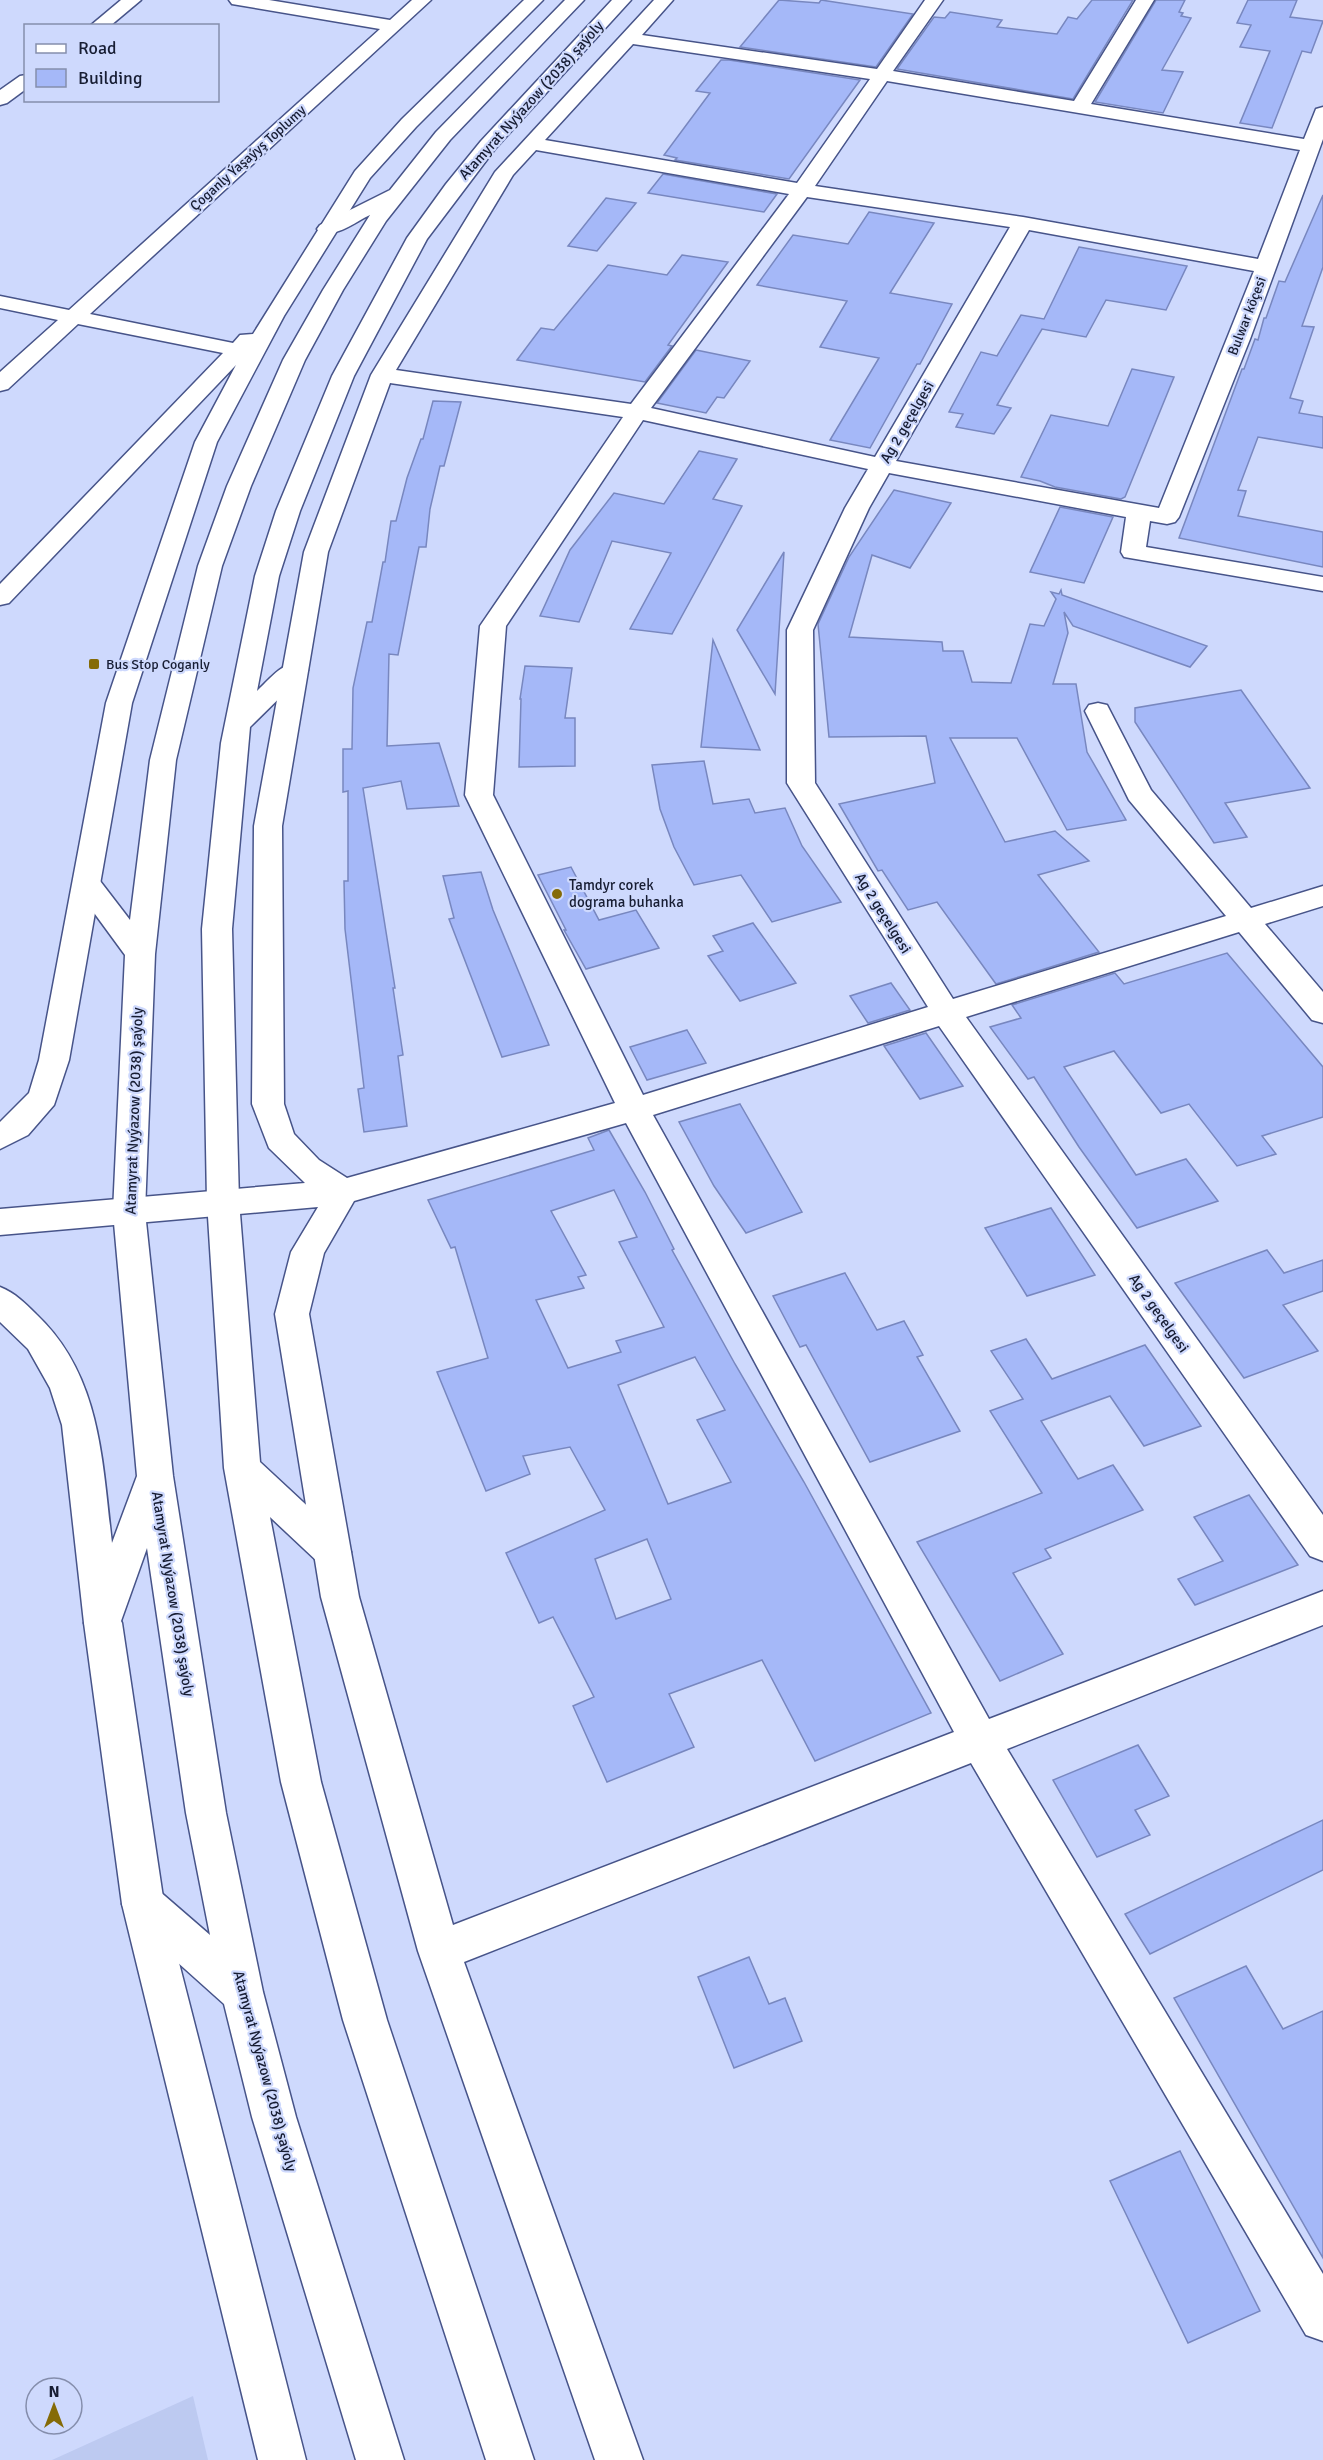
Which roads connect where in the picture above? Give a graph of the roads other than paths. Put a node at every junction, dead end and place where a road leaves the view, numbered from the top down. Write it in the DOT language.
graph roads {
  1 [pos="132,0"];
  2 [pos="238,0"];
  3 [pos="422,0"];
  4 [pos="534,0"];
  5 [pos="575,0"];
  6 [pos="622,0"];
  7 [pos="664,0"];
  8 [pos="934,0"];
  9 [pos="1145,0"];
  10 [pos="101,24"];
  11 [pos="393,26"];
  12 [pos="628,38"];
  13 [pos="882,75"];
  14 [pos="24,81"];
  15 [pos="0,99"];
  16 [pos="1079,108"];
  17 [pos="1323,113"];
  18 [pos="531,143"];
  19 [pos="1310,146"];
  20 [pos="802,190"];
  21 [pos="400,191"];
  22 [pos="1023,223"];
  23 [pos="327,229"];
  24 [pos="1266,267"];
  25 [pos="0,302"];
  26 [pos="74,317"];
  27 [pos="272,320"];
  28 [pos="238,350"];
  29 [pos="382,375"];
  30 [pos="0,384"];
  31 [pos="637,412"];
  32 [pos="882,465"];
  33 [pos="1139,512"];
  34 [pos="1323,584"];
  35 [pos="0,598"];
  36 [pos="295,670"];
  37 [pos="1098,711"];
  38 [pos="237,725"];
  39 [pos="87,884"];
  40 [pos="1323,896"];
  41 [pos="1243,919"];
  42 [pos="140,954"];
  43 [pos="946,1012"];
  44 [pos="1323,1012"];
  45 [pos="634,1109"];
  46 [pos="0,1137"];
  47 [pos="343,1192"];
  48 [pos="224,1202"];
  49 [pos="129,1212"];
  50 [pos="0,1222"];
  51 [pos="0,1301"];
  52 [pos="242,1468"];
  53 [pos="155,1476"];
  54 [pos="1323,1545"];
  55 [pos="332,1552"];
  56 [pos="1323,1608"];
  57 [pos="103,1623"];
  58 [pos="980,1741"];
  59 [pos="142,1904"];
  60 [pos="439,1951"];
  61 [pos="242,1992"];
  62 [pos="1323,2318"];
  63 [pos="282,2460"];
  64 [pos="380,2460"];
  65 [pos="510,2460"];
  66 [pos="619,2460"];
  1 -- 10 [label="street"];
  2 -- 11 [label="street"];
  3 -- 11 [label="street, Çoganly Ýaşaýyş Toplumy"];
  4 -- 23 [label="street"];
  5 -- 21 [label="street, Atamyrat Nyýazow (2038) şaýoly"];
  6 -- 38 [label="street, Atamyrat Nyýazow (2038) şaýoly"];
  7 -- 12 [label="street"];
  8 -- 13 [label="street"];
  9 -- 16 [label="street"];
  11 -- 26 [label="street, Çoganly Ýaşaýyş Toplumy"];
  12 -- 13 [label="street"];
  12 -- 18 [label="street"];
  13 -- 16 [label="street"];
  13 -- 20 [label="street"];
  14 -- 15 [label="street"];
  16 -- 19 [label="street"];
  17 -- 19 [label="street, Bulwar köçesi"];
  18 -- 20 [label="street"];
  18 -- 29 [label="street"];
  19 -- 24 [label="street, Bulwar köçesi"];
  20 -- 22 [label="street"];
  20 -- 31 [label="street"];
  21 -- 23 [label="street"];
  21 -- 42 [label="street, Atamyrat Nyýazow (2038) şaýoly"];
  22 -- 24 [label="street"];
  22 -- 32 [label="street, Ag 2 geçelgesi"];
  23 -- 27 [label="street"];
  24 -- 33 [label="street, Bulwar köçesi"];
  25 -- 26 [label="street"];
  26 -- 28 [label="street"];
  26 -- 30 [label="street, Çoganly Ýaşaýyş Toplumy"];
  27 -- 28 [label="street"];
  27 -- 39 [label="street"];
  28 -- 35 [label="street"];
  29 -- 31 [label="street"];
  29 -- 36 [label="street"];
  31 -- 32 [label="street"];
  31 -- 45 [label="street"];
  32 -- 33 [label="street"];
  32 -- 43 [label="street, Ag 2 geçelgesi"];
  33 -- 34 [label="street"];
  36 -- 38 [label="street"];
  36 -- 47 [label="street"];
  37 -- 41 [label="street"];
  38 -- 48 [label="street, Atamyrat Nyýazow (2038) şaýoly"];
  39 -- 42 [label="street"];
  39 -- 46 [label="street"];
  40 -- 41 [label="street"];
  41 -- 43 [label="street"];
  41 -- 44 [label="street"];
  42 -- 49 [label="street, Atamyrat Nyýazow (2038) şaýoly"];
  43 -- 45 [label="street"];
  43 -- 54 [label="street, Ag 2 geçelgesi"];
  45 -- 47 [label="street"];
  45 -- 58 [label="street"];
  47 -- 48 [label="street"];
  47 -- 55 [label="street"];
  48 -- 49 [label="street"];
  48 -- 52 [label="street, Atamyrat Nyýazow (2038) şaýoly"];
  49 -- 50 [label="street"];
  49 -- 53 [label="street, Atamyrat Nyýazow (2038) şaýoly"];
  51 -- 57 [label="street"];
  52 -- 55 [label="street"];
  52 -- 65 [label="street, Atamyrat Nyýazow (2038) şaýoly"];
  53 -- 57 [label="street"];
  53 -- 61 [label="street, Atamyrat Nyýazow (2038) şaýoly"];
  55 -- 60 [label="street"];
  56 -- 58 [label="street"];
  57 -- 59 [label="street"];
  58 -- 60 [label="street"];
  58 -- 62 [label="street"];
  59 -- 61 [label="street"];
  59 -- 63 [label="street"];
  60 -- 66 [label="street"];
  61 -- 64 [label="street, Atamyrat Nyýazow (2038) şaýoly"];
}
